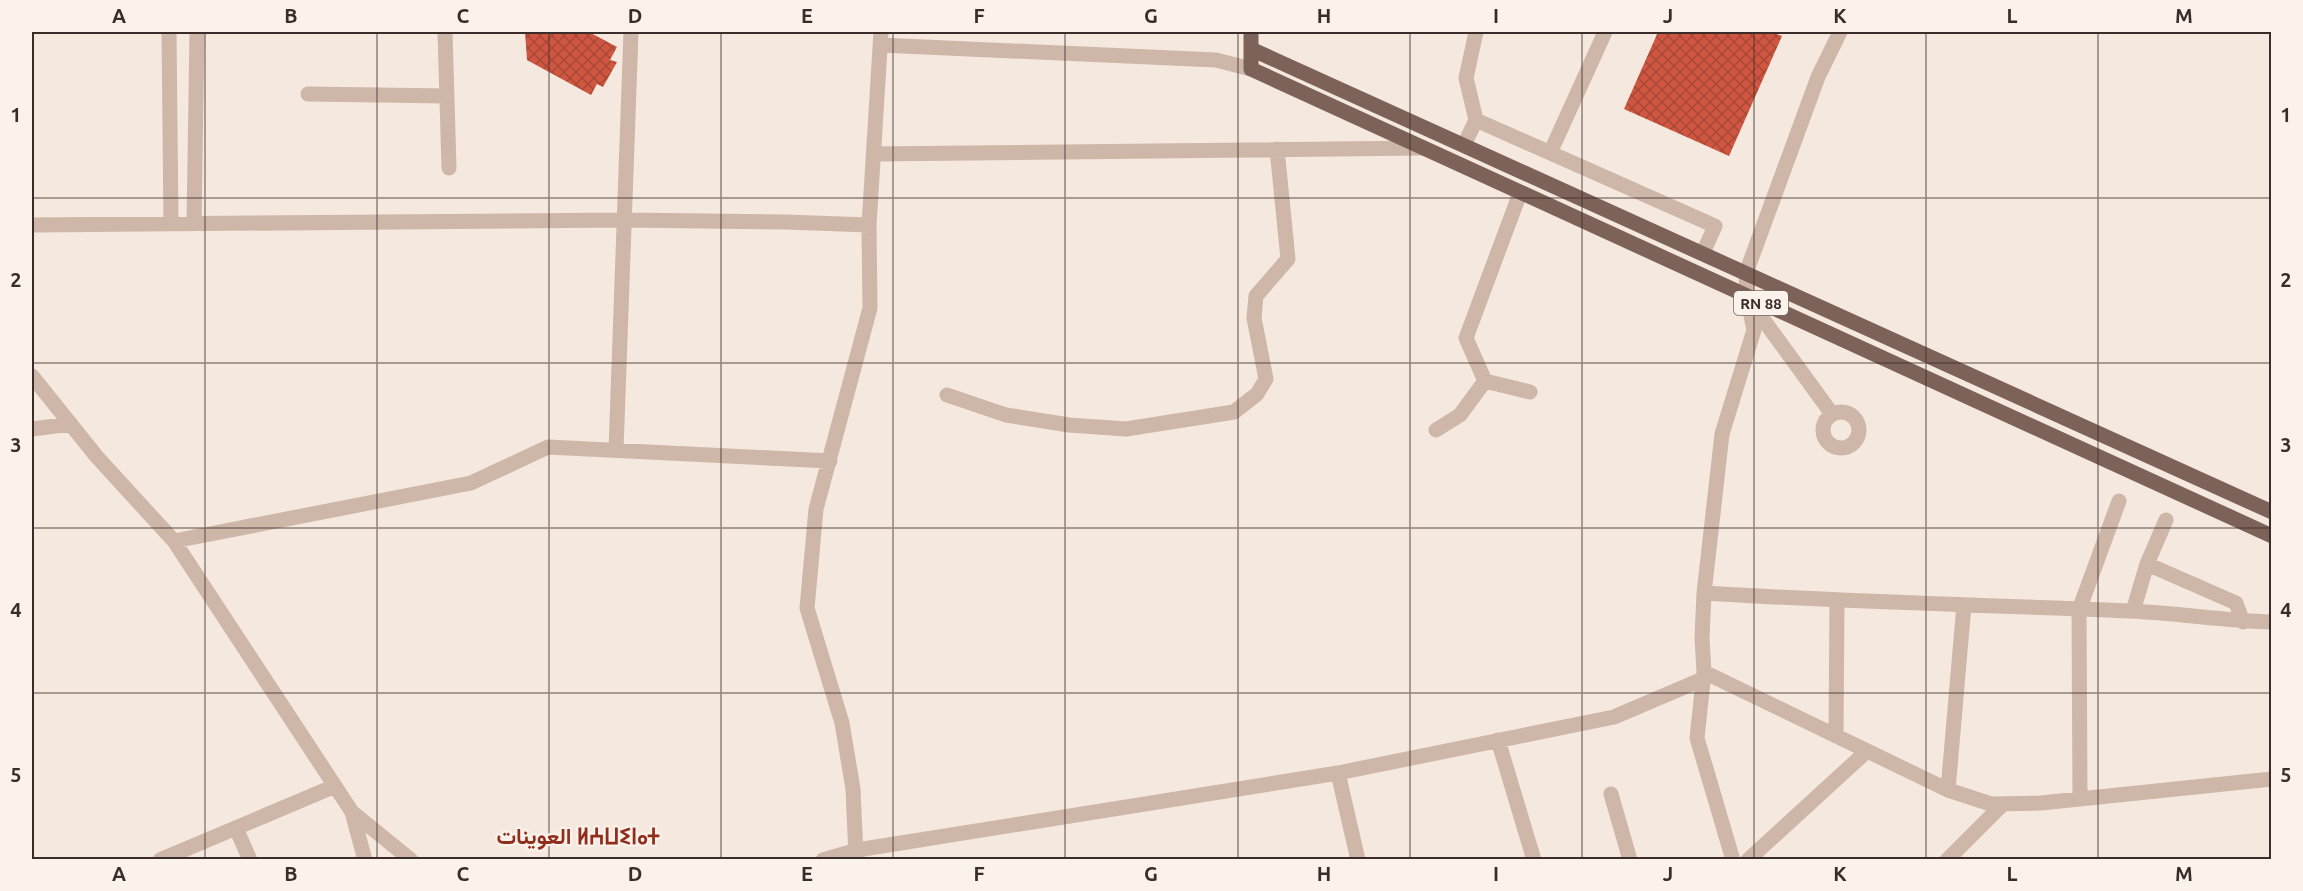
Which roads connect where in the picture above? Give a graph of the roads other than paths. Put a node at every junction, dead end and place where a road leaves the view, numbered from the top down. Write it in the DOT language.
graph roads {
  1 [pos="169,32"];
  2 [pos="197,32"];
  3 [pos="446,32"];
  4 [pos="631,32"];
  5 [pos="1251,32"];
  6 [pos="1476,32"];
  7 [pos="1605,32"];
  8 [pos="1840,32"];
  9 [pos="880,38"];
  10 [pos="1251,48"];
  11 [pos="1251,69"];
  12 [pos="308,94"];
  13 [pos="447,96"];
  14 [pos="1476,120"];
  15 [pos="1464,145"];
  16 [pos="1423,148"];
  17 [pos="1277,149"];
  18 [pos="1550,153"];
  19 [pos="874,154"];
  20 [pos="449,168"];
  21 [pos="1520,193"];
  22 [pos="624,220"];
  23 [pos="171,224"];
  24 [pos="194,224"];
  25 [pos="32,225"];
  26 [pos="869,225"];
  27 [pos="1703,253"];
  28 [pos="1746,273"];
  29 [pos="1746,297"];
  30 [pos="1931,357"];
  31 [pos="32,376"];
  32 [pos="1923,377"];
  33 [pos="1485,381"];
  34 [pos="1530,392"];
  35 [pos="947,395"];
  36 [pos="2043,408"];
  37 [pos="1832,414"];
  38 [pos="71,424"];
  39 [pos="32,429"];
  40 [pos="2036,429"];
  41 [pos="1436,430"];
  42 [pos="616,450"];
  43 [pos="830,461"];
  44 [pos="2119,501"];
  45 [pos="2271,512"];
  46 [pos="2166,520"];
  47 [pos="2271,536"];
  48 [pos="174,542"];
  49 [pos="2147,564"];
  50 [pos="1704,593"];
  51 [pos="1837,601"];
  52 [pos="1964,605"];
  53 [pos="2079,610"];
  54 [pos="2133,611"];
  55 [pos="2243,622"];
  56 [pos="2271,622"];
  57 [pos="1704,676"];
  58 [pos="1836,736"];
  59 [pos="1498,740"];
  60 [pos="1867,751"];
  61 [pos="1338,772"];
  62 [pos="2271,779"];
  63 [pos="335,786"];
  64 [pos="1948,790"];
  65 [pos="1611,794"];
  66 [pos="2080,799"];
  67 [pos="2003,804"];
  68 [pos="352,812"];
  69 [pos="236,828"];
  70 [pos="856,855"];
  71 [pos="160,860"];
  72 [pos="250,860"];
  73 [pos="365,860"];
  74 [pos="411,860"];
  75 [pos="823,860"];
  76 [pos="1358,860"];
  77 [pos="1534,860"];
  78 [pos="1630,860"];
  79 [pos="1733,860"];
  80 [pos="1748,860"];
  81 [pos="1947,860"];
  1 -- 23 [label="street"];
  2 -- 24 [label="street"];
  3 -- 13 [label="street"];
  4 -- 22 [label="street"];
  5 -- 10 [label="main road"];
  6 -- 14 [label="street"];
  7 -- 18 [label="street"];
  8 -- 28 [label="street"];
  9 -- 11 [label="street"];
  9 -- 19 [label="street"];
  10 -- 11 [label="main road"];
  10 -- 15 [label="main road, RN 88"];
  11 -- 16 [label="main road, RN 88"];
  12 -- 13 [label="street"];
  13 -- 20 [label="street"];
  14 -- 15 [label="street"];
  14 -- 18 [label="street"];
  15 -- 27 [label="main road, RN 88"];
  16 -- 17 [label="street"];
  16 -- 21 [label="main road, RN 88"];
  17 -- 19 [label="street"];
  17 -- 35 [label="street"];
  18 -- 27 [label="street"];
  19 -- 26 [label="street"];
  21 -- 29 [label="main road, RN 88"];
  21 -- 33 [label="street"];
  22 -- 24 [label="street"];
  22 -- 26 [label="street"];
  22 -- 42 [label="street"];
  23 -- 24 [label="street"];
  23 -- 25 [label="street"];
  26 -- 43 [label="street"];
  27 -- 28 [label="main road, RN 88"];
  28 -- 29 [label="street"];
  28 -- 30 [label="main road, RN 88"];
  29 -- 32 [label="main road, RN 88"];
  29 -- 37 [label="street"];
  29 -- 50 [label="street"];
  30 -- 32 [label="street"];
  30 -- 36 [label="main road, RN 88"];
  31 -- 38 [label="street"];
  32 -- 40 [label="main road, RN 88"];
  33 -- 34 [label="street"];
  33 -- 41 [label="street"];
  36 -- 40 [label="street"];
  36 -- 45 [label="main road, RN 88"];
  38 -- 39 [label="street"];
  38 -- 48 [label="street"];
  40 -- 47 [label="main road, RN 88"];
  42 -- 43 [label="street"];
  42 -- 48 [label="street"];
  43 -- 70 [label="street"];
  44 -- 53 [label="street"];
  46 -- 49 [label="street"];
  48 -- 63 [label="street"];
  49 -- 54 [label="street"];
  49 -- 55 [label="street"];
  50 -- 51 [label="street"];
  50 -- 57 [label="street"];
  51 -- 52 [label="street"];
  51 -- 58 [label="street"];
  52 -- 53 [label="street"];
  52 -- 64 [label="street"];
  53 -- 54 [label="street"];
  53 -- 66 [label="street"];
  54 -- 55 [label="street"];
  55 -- 56 [label="street"];
  57 -- 58 [label="street"];
  57 -- 59 [label="street"];
  57 -- 79 [label="street"];
  58 -- 60 [label="street"];
  59 -- 61 [label="street"];
  59 -- 77 [label="street"];
  60 -- 64 [label="street"];
  60 -- 80 [label="street"];
  61 -- 70 [label="street"];
  61 -- 76 [label="street"];
  62 -- 66 [label="street"];
  63 -- 68 [label="street"];
  63 -- 69 [label="street"];
  64 -- 67 [label="street"];
  65 -- 78 [label="street"];
  66 -- 67 [label="street"];
  67 -- 81 [label="street"];
  68 -- 73 [label="street"];
  68 -- 74 [label="street"];
  69 -- 71 [label="street"];
  69 -- 72 [label="street"];
  70 -- 75 [label="street"];
}
